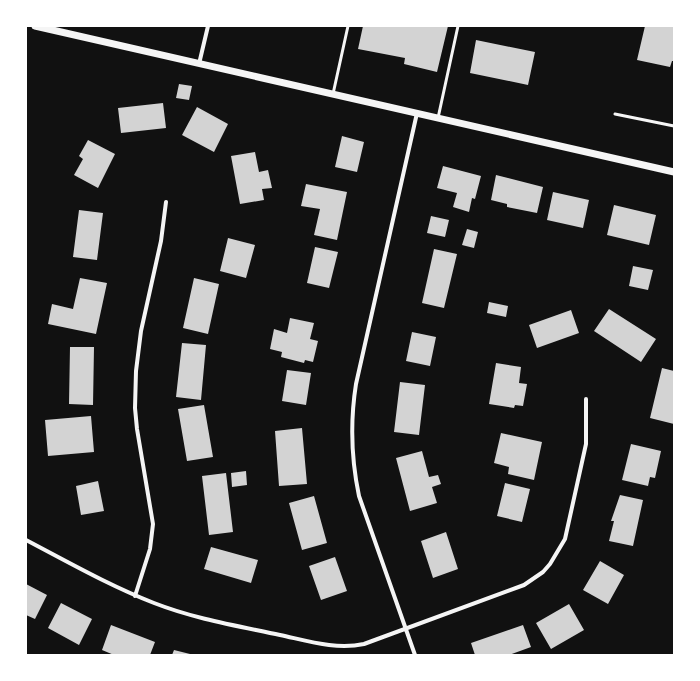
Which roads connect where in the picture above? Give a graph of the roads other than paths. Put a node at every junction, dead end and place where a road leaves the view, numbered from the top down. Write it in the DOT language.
graph roads {
  1 [pos="35,26"];
  2 [pos="208,26"];
  3 [pos="348,26"];
  4 [pos="458,26"];
  5 [pos="199,64"];
  6 [pos="333,94"];
  7 [pos="417,113"];
  8 [pos="615,114"];
  9 [pos="438,118"];
  10 [pos="674,126"];
  11 [pos="674,172"];
  12 [pos="166,202"];
  13 [pos="586,399"];
  14 [pos="26,540"];
  15 [pos="135,596"];
  16 [pos="406,629"];
  17 [pos="416,655"];
  1 -- 5 [label="street"];
  2 -- 5 [label="street"];
  3 -- 6 [label="lane"];
  4 -- 9 [label="lane"];
  5 -- 6 [label="street"];
  6 -- 7 [label="street"];
  7 -- 9 [label="street"];
  7 -- 16 [label="street"];
  8 -- 10 [label="lane"];
  9 -- 11 [label="street"];
  12 -- 15 [label="street"];
  13 -- 16 [label="street"];
  14 -- 15 [label="street"];
  15 -- 16 [label="street"];
  16 -- 17 [label="street"];
}
